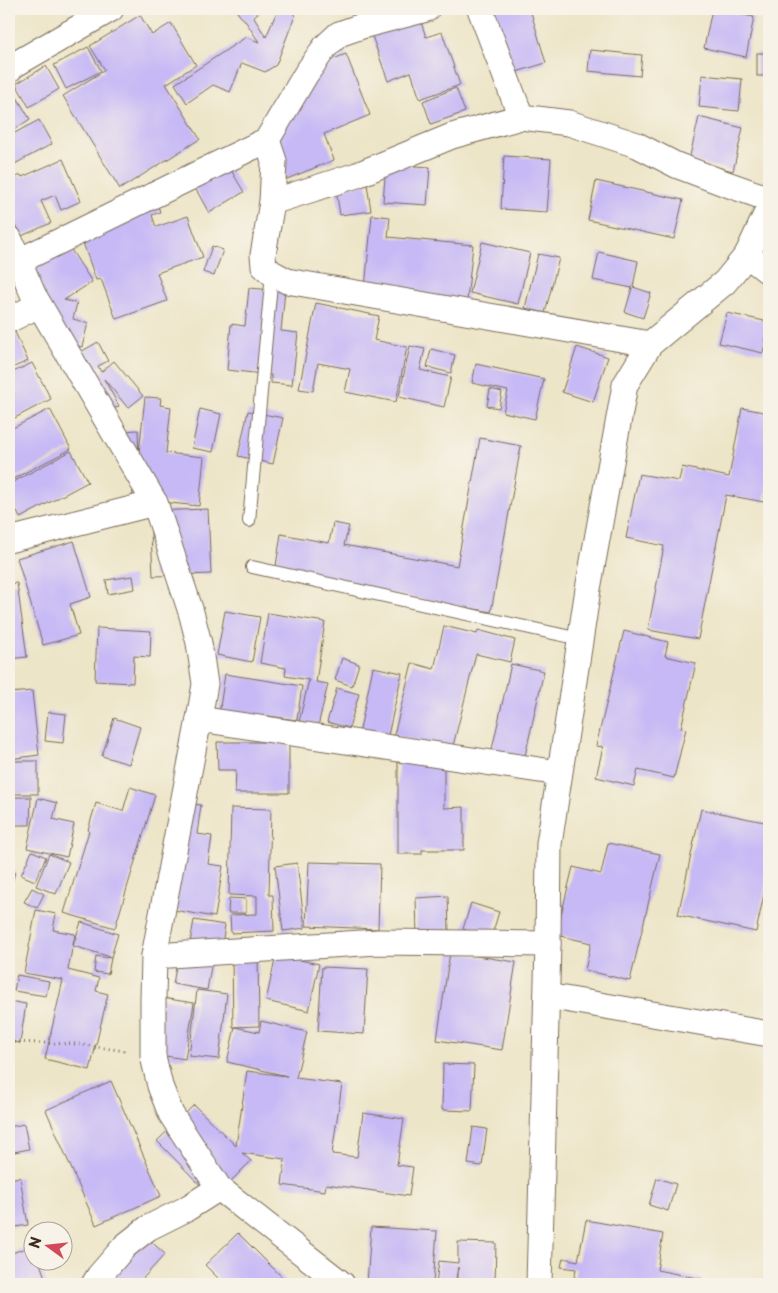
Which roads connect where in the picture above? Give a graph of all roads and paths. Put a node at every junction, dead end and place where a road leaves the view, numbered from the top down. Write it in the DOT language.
graph roads {
  1 [pos="427,9"];
  2 [pos="480,9"];
  3 [pos="97,13"];
  4 [pos="9,70"];
  5 [pos="521,117"];
  6 [pos="267,140"];
  7 [pos="769,199"];
  8 [pos="272,202"];
  9 [pos="769,208"];
  10 [pos="9,238"];
  11 [pos="747,255"];
  12 [pos="18,261"];
  13 [pos="769,272"];
  14 [pos="272,273"];
  15 [pos="39,305"];
  16 [pos="9,320"];
  17 [pos="650,344"];
  18 [pos="156,503"];
  19 [pos="250,520"];
  20 [pos="9,540"];
  21 [pos="252,567"];
  22 [pos="580,639"];
  23 [pos="199,719"];
  24 [pos="559,773"];
  25 [pos="548,944"];
  26 [pos="154,956"];
  27 [pos="547,996"];
  28 [pos="769,1034"];
  29 [pos="9,1042"];
  30 [pos="153,1056"];
  31 [pos="219,1188"];
  32 [pos="94,1284"];
  33 [pos="342,1284"];
  34 [pos="539,1284"];
  1 -- 6 [label="street"];
  2 -- 5 [label="street"];
  3 -- 4 [label="street"];
  5 -- 7 [label="street"];
  5 -- 8 [label="street"];
  6 -- 8 [label="street"];
  6 -- 12 [label="street"];
  8 -- 14 [label="street"];
  9 -- 11 [label="street"];
  10 -- 12 [label="street"];
  11 -- 13 [label="street"];
  11 -- 17 [label="street"];
  12 -- 15 [label="street"];
  14 -- 17 [label="street"];
  14 -- 19 [label="lane"];
  15 -- 16 [label="street"];
  15 -- 18 [label="street"];
  17 -- 22 [label="street"];
  18 -- 20 [label="street"];
  18 -- 23 [label="street"];
  21 -- 22 [label="lane"];
  22 -- 24 [label="street"];
  23 -- 24 [label="street"];
  23 -- 26 [label="street"];
  24 -- 25 [label="street"];
  25 -- 26 [label="street"];
  25 -- 27 [label="street"];
  26 -- 30 [label="street"];
  27 -- 28 [label="street"];
  27 -- 34 [label="street"];
  29 -- 30 [label="path"];
  30 -- 31 [label="street"];
  31 -- 32 [label="street"];
  31 -- 33 [label="street"];
}
